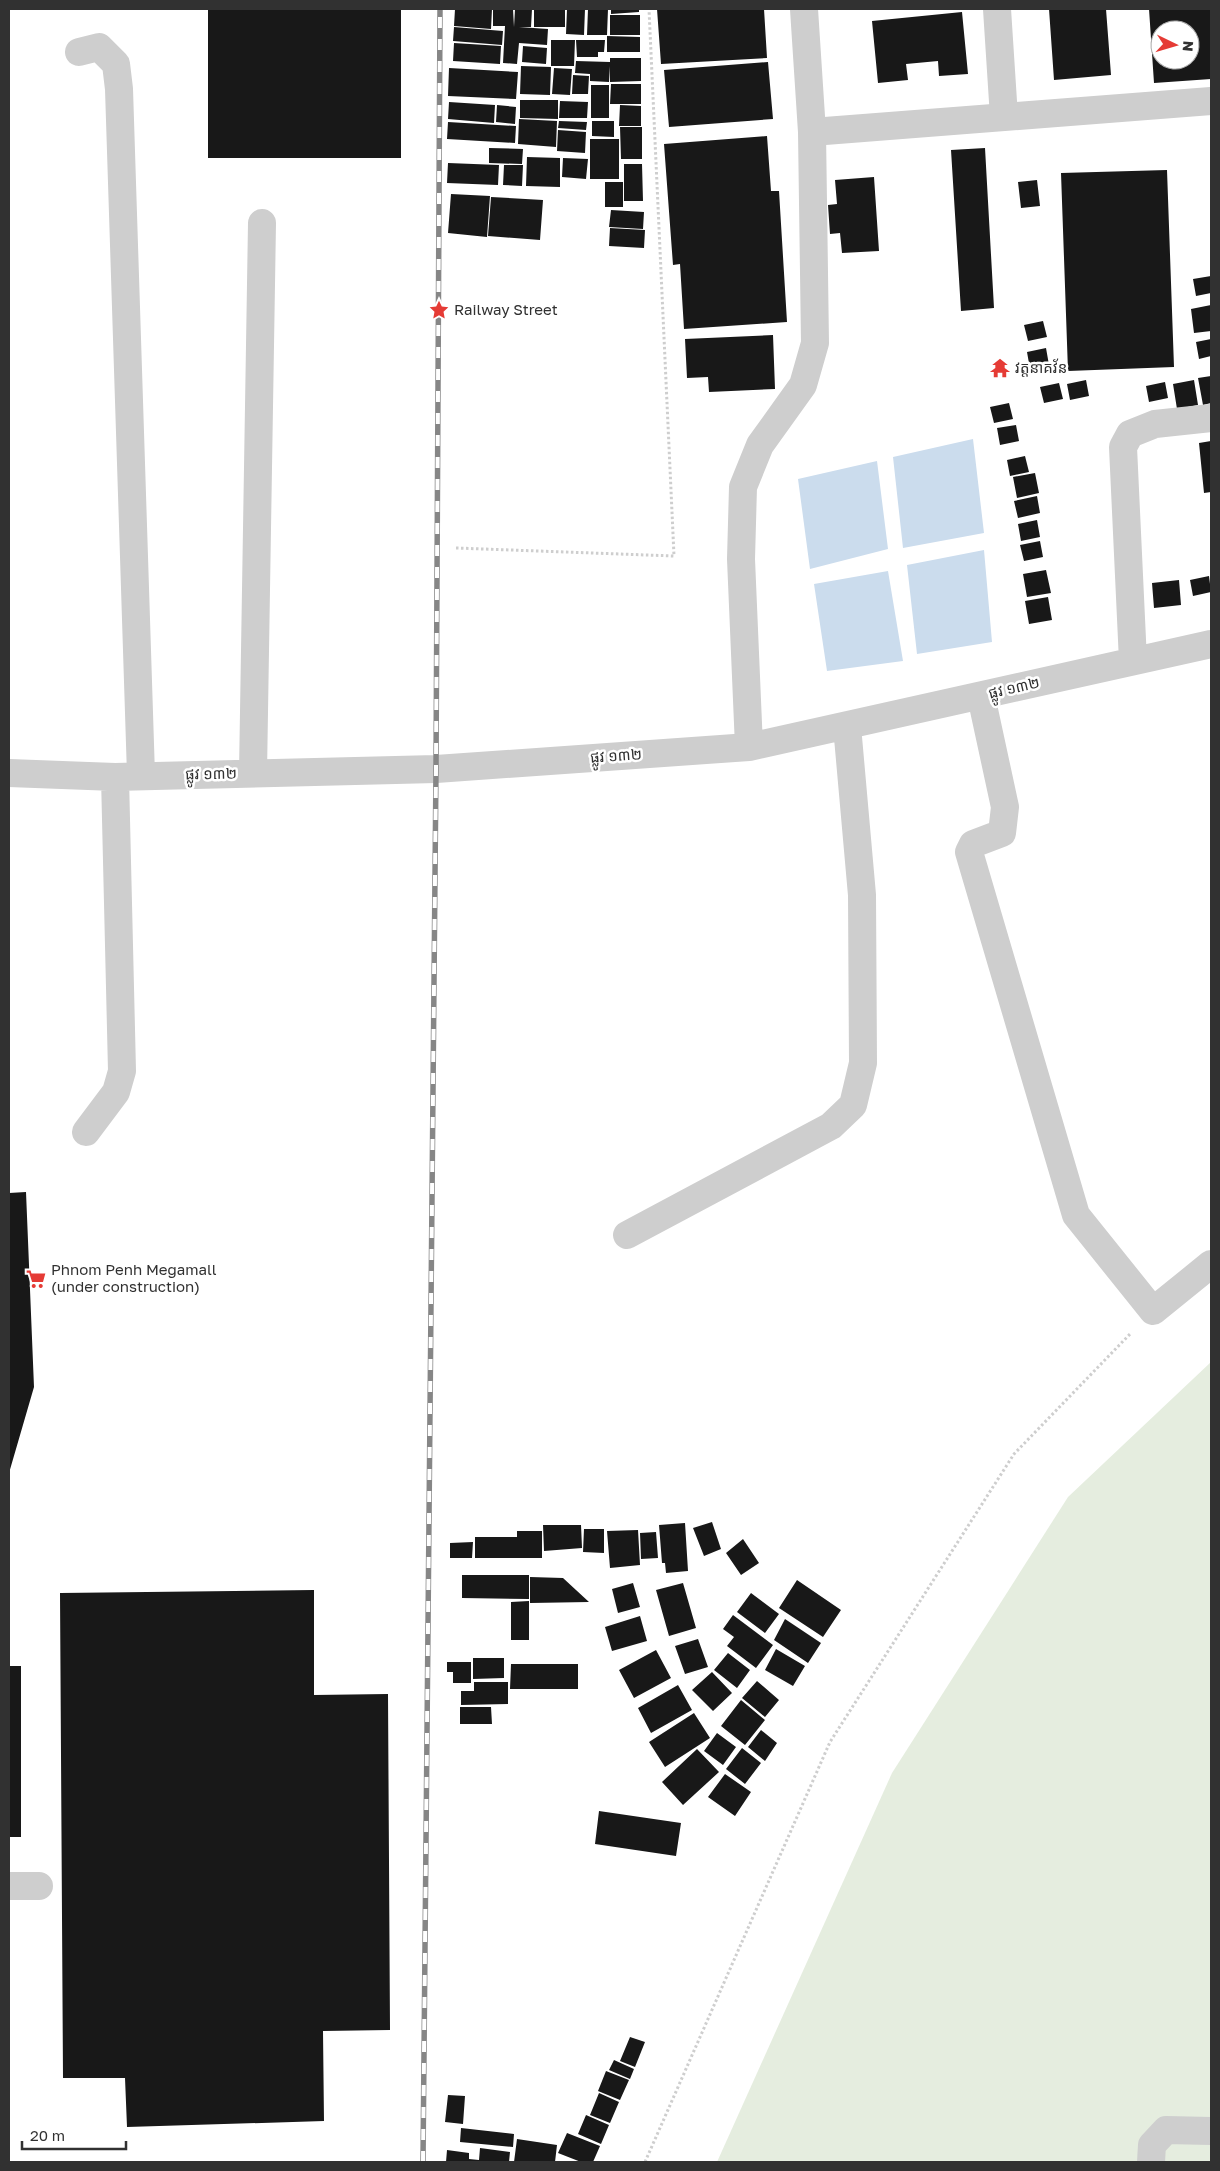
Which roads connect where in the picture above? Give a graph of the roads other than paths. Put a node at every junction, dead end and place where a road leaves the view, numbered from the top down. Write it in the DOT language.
graph roads {
  1 [pos="804,9"];
  2 [pos="997,9"];
  3 [pos="79,52"];
  4 [pos="1211,100"];
  5 [pos="1004,117"];
  6 [pos="812,132"];
  7 [pos="262,223"];
  8 [pos="1211,418"];
  9 [pos="1211,644"];
  10 [pos="1133,661"];
  11 [pos="981,696"];
  12 [pos="847,726"];
  13 [pos="749,747"];
  14 [pos="9,773"];
  15 [pos="253,773"];
  16 [pos="128,776"];
  17 [pos="86,1132"];
  18 [pos="627,1235"];
  19 [pos="1211,1264"];
  20 [pos="9,1886"];
  21 [pos="39,1886"];
  22 [pos="1211,2131"];
  23 [pos="1151,2162"];
  1 -- 6 [label="street"];
  2 -- 5 [label="street"];
  3 -- 16 [label="street"];
  4 -- 5 [label="street"];
  5 -- 6 [label="street"];
  6 -- 13 [label="street"];
  7 -- 15 [label="street"];
  8 -- 10 [label="street"];
  9 -- 10 [label="street, ផ្លូវ ១៣២"];
  10 -- 11 [label="street, ផ្លូវ ១៣២"];
  11 -- 12 [label="street, ផ្លូវ ១៣២"];
  11 -- 19 [label="street"];
  12 -- 13 [label="street, ផ្លូវ ១៣២"];
  12 -- 18 [label="street"];
  13 -- 15 [label="street, ផ្លូវ ១៣២"];
  14 -- 16 [label="street, ផ្លូវ ១៣២"];
  15 -- 16 [label="street, ផ្លូវ ១៣២"];
  16 -- 17 [label="street"];
  20 -- 21 [label="street"];
  22 -- 23 [label="street"];
}
